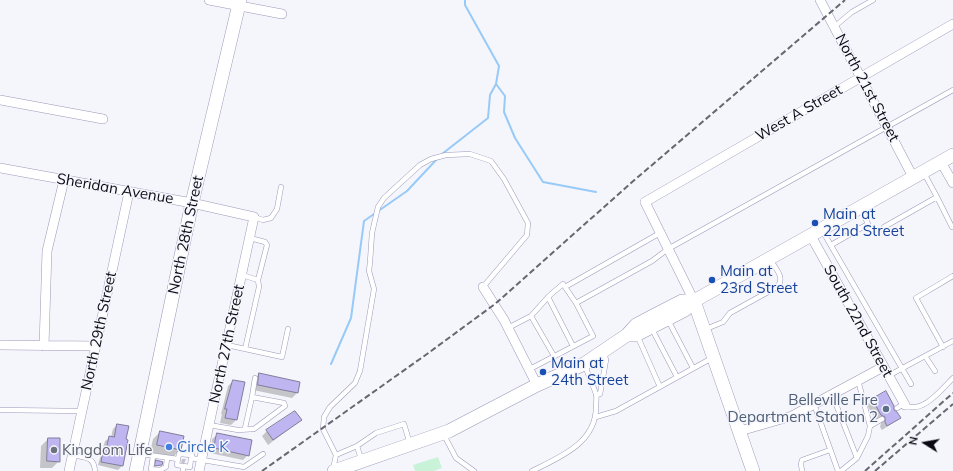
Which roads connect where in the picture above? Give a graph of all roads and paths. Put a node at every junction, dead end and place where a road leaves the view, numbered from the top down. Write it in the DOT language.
graph roads {
  1 [pos="209,0"];
  2 [pos="820,0"];
  3 [pos="873,0"];
  4 [pos="239,3"];
  5 [pos="282,14"];
  6 [pos="953,24"];
  7 [pos="834,27"];
  8 [pos="860,77"];
  9 [pos="953,90"];
  10 [pos="0,100"];
  11 [pos="103,119"];
  12 [pos="888,127"];
  13 [pos="953,155"];
  14 [pos="941,162"];
  15 [pos="0,168"];
  16 [pos="918,174"];
  17 [pos="64,180"];
  18 [pos="953,184"];
  19 [pos="281,187"];
  20 [pos="129,192"];
  21 [pos="937,198"];
  22 [pos="192,203"];
  23 [pos="860,208"];
  24 [pos="254,217"];
  25 [pos="884,227"];
  26 [pos="952,228"];
  27 [pos="660,233"];
  28 [pos="817,233"];
  29 [pos="250,238"];
  30 [pos="831,245"];
  31 [pos="668,249"];
  32 [pos="770,259"];
  33 [pos="242,275"];
  34 [pos="953,276"];
  35 [pos="258,280"];
  36 [pos="483,287"];
  37 [pos="565,287"];
  38 [pos="548,297"];
  39 [pos="694,301"];
  40 [pos="576,303"];
  41 [pos="531,316"];
  42 [pos="668,318"];
  43 [pos="508,328"];
  44 [pos="651,328"];
  45 [pos="288,329"];
  46 [pos="704,330"];
  47 [pos="632,335"];
  48 [pos="953,342"];
  49 [pos="227,344"];
  50 [pos="0,345"];
  51 [pos="44,346"];
  52 [pos="96,346"];
  53 [pos="573,346"];
  54 [pos="943,346"];
  55 [pos="245,349"];
  56 [pos="604,350"];
  57 [pos="554,356"];
  58 [pos="925,356"];
  59 [pos="714,357"];
  60 [pos="584,364"];
  61 [pos="883,367"];
  62 [pos="693,368"];
  63 [pos="903,368"];
  64 [pos="530,369"];
  65 [pos="935,371"];
  66 [pos="888,376"];
  67 [pos="677,377"];
  68 [pos="255,378"];
  69 [pos="953,378"];
  70 [pos="858,380"];
  71 [pos="911,384"];
  72 [pos="538,385"];
  73 [pos="660,387"];
  74 [pos="832,394"];
  75 [pos="596,395"];
  76 [pos="252,397"];
  77 [pos="814,404"];
  78 [pos="902,406"];
  79 [pos="0,410"];
  80 [pos="82,411"];
  81 [pos="596,418"];
  82 [pos="882,419"];
  83 [pos="209,425"];
  84 [pos="870,426"];
  85 [pos="245,428"];
  86 [pos="740,431"];
  87 [pos="443,433"];
  88 [pos="411,444"];
  89 [pos="357,446"];
  90 [pos="830,450"];
  91 [pos="263,454"];
  92 [pos="72,455"];
  93 [pos="146,455"];
  94 [pos="336,455"];
  95 [pos="168,458"];
  96 [pos="857,458"];
  97 [pos="178,459"];
  98 [pos="196,459"];
  99 [pos="362,461"];
  100 [pos="183,469"];
  101 [pos="69,471"];
  102 [pos="95,471"];
  103 [pos="136,471"];
  104 [pos="199,471"];
  105 [pos="333,471"];
  106 [pos="474,471"];
  107 [pos="532,471"];
  108 [pos="753,471"];
  109 [pos="802,471"];
  110 [pos="840,471"];
  1 -- 4 [label="street"];
  2 -- 7 [label="street, North 21st Street"];
  3 -- 7 [label="lane"];
  4 -- 5 [label="street"];
  4 -- 22 [label="main road, North 28th Street"];
  6 -- 8 [label="street, West A Street"];
  7 -- 8 [label="street, North 21st Street"];
  8 -- 12 [label="street, North 21st Street"];
  8 -- 27 [label="street, West A Street"];
  9 -- 12 [label="lane"];
  10 -- 11 [label="street"];
  12 -- 16 [label="street, North 21st Street"];
  12 -- 31 [label="lane"];
  13 -- 14 [label="main road"];
  14 -- 16 [label="main road"];
  14 -- 18 [label="street"];
  15 -- 17 [label="street, Sheridan Avenue"];
  16 -- 21 [label="lane"];
  16 -- 23 [label="main road"];
  17 -- 20 [label="street, Sheridan Avenue"];
  17 -- 51 [label="street"];
  19 -- 24 [label="lane"];
  20 -- 22 [label="street, Sheridan Avenue"];
  20 -- 52 [label="street, North 29th Street"];
  21 -- 25 [label="lane"];
  21 -- 26 [label="lane"];
  22 -- 24 [label="street, Sheridan Avenue"];
  22 -- 93 [label="main road, North 28th Street"];
  23 -- 28 [label="main road"];
  23 -- 30 [label="lane"];
  24 -- 29 [label="street, North 27th Street"];
  27 -- 31 [label="street"];
  27 -- 37 [label="lane"];
  28 -- 30 [label="lane"];
  28 -- 32 [label="main road"];
  28 -- 61 [label="street, South 22nd Street"];
  29 -- 33 [label="street, North 27th Street"];
  29 -- 35 [label="lane"];
  30 -- 63 [label="lane"];
  31 -- 39 [label="street"];
  31 -- 40 [label="lane"];
  32 -- 39 [label="main road"];
  32 -- 46 [label="lane"];
  33 -- 35 [label="lane"];
  33 -- 49 [label="street, North 27th Street"];
  34 -- 54 [label="lane"];
  35 -- 55 [label="lane"];
  36 -- 43 [label="street"];
  36 -- 94 [label="lane"];
  37 -- 38 [label="lane"];
  37 -- 40 [label="lane"];
  38 -- 41 [label="lane"];
  38 -- 53 [label="lane"];
  39 -- 42 [label="main road"];
  39 -- 46 [label="main road"];
  39 -- 47 [label="main road"];
  40 -- 53 [label="lane"];
  41 -- 43 [label="lane"];
  41 -- 57 [label="lane"];
  42 -- 44 [label="main road"];
  42 -- 62 [label="lane"];
  43 -- 64 [label="street"];
  44 -- 47 [label="main road"];
  44 -- 67 [label="lane"];
  45 -- 55 [label="lane"];
  46 -- 59 [label="main road"];
  47 -- 56 [label="main road"];
  47 -- 73 [label="lane"];
  48 -- 54 [label="lane"];
  49 -- 55 [label="lane"];
  49 -- 83 [label="street, North 27th Street"];
  50 -- 51 [label="street"];
  51 -- 52 [label="street"];
  52 -- 80 [label="street, North 29th Street"];
  53 -- 57 [label="lane"];
  54 -- 58 [label="lane"];
  56 -- 60 [label="main road"];
  56 -- 75 [label="lane"];
  57 -- 64 [label="lane"];
  58 -- 63 [label="lane"];
  58 -- 65 [label="lane"];
  59 -- 62 [label="lane"];
  59 -- 86 [label="main road"];
  60 -- 72 [label="main road"];
  60 -- 75 [label="lane"];
  61 -- 66 [label="street, South 22nd Street"];
  61 -- 70 [label="street"];
  62 -- 67 [label="lane"];
  63 -- 66 [label="lane"];
  63 -- 71 [label="lane"];
  64 -- 72 [label="street"];
  66 -- 78 [label="street, South 22nd Street"];
  67 -- 73 [label="lane"];
  68 -- 76 [label="lane"];
  69 -- 78 [label="lane"];
  70 -- 74 [label="street"];
  70 -- 84 [label="lane"];
  72 -- 87 [label="main road"];
  73 -- 81 [label="lane"];
  74 -- 77 [label="street"];
  74 -- 96 [label="lane"];
  75 -- 81 [label="lane"];
  76 -- 85 [label="lane"];
  76 -- 85 [label="lane"];
  77 -- 86 [label="street"];
  77 -- 90 [label="lane"];
  79 -- 80 [label="lane"];
  80 -- 92 [label="street, North 29th Street"];
  81 -- 107 [label="lane"];
  82 -- 84 [label="lane"];
  83 -- 85 [label="lane"];
  83 -- 98 [label="street, North 27th Street"];
  84 -- 96 [label="lane"];
  86 -- 108 [label="main road"];
  87 -- 88 [label="main road"];
  87 -- 106 [label="lane"];
  88 -- 89 [label="lane"];
  88 -- 99 [label="main road"];
  89 -- 94 [label="lane"];
  89 -- 99 [label="lane"];
  90 -- 109 [label="lane"];
  90 -- 110 [label="lane"];
  91 -- 98 [label="lane"];
  92 -- 101 [label="street, North 29th Street"];
  92 -- 102 [label="lane"];
  93 -- 95 [label="lane"];
  93 -- 95 [label="lane"];
  93 -- 103 [label="main road, North 28th Street"];
  94 -- 105 [label="lane"];
  95 -- 97 [label="lane"];
  96 -- 110 [label="lane"];
  97 -- 98 [label="lane"];
  97 -- 100 [label="lane"];
  98 -- 100 [label="lane"];
  98 -- 104 [label="street, North 27th Street"];
  99 -- 105 [label="main road"];
}
